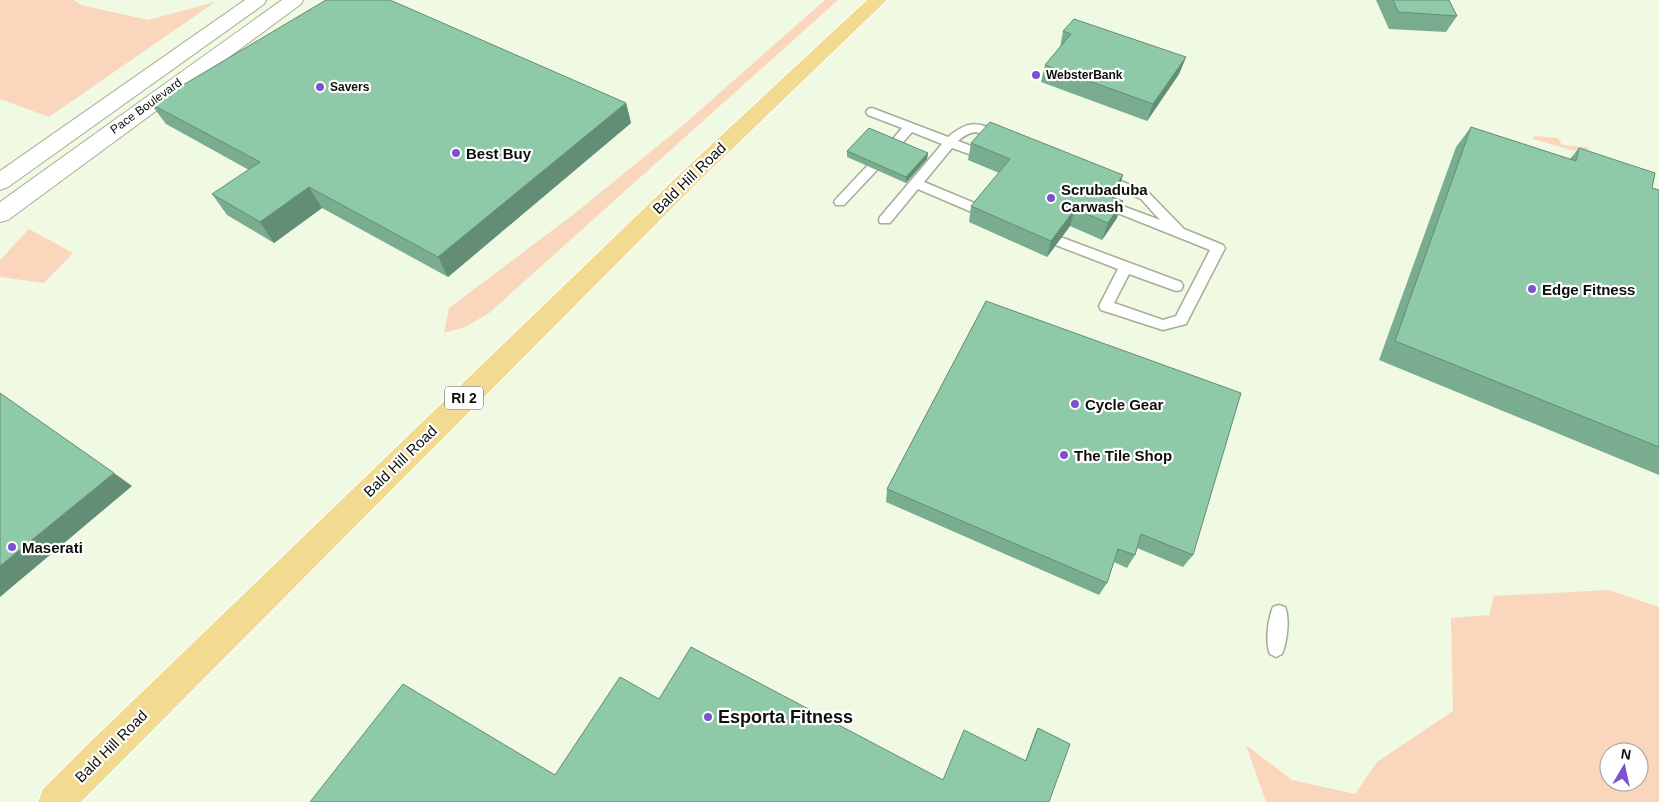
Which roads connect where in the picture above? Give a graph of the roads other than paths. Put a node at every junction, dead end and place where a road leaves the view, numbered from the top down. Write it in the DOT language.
graph roads {
  1 [pos="257,0"];
  2 [pos="294,0"];
  3 [pos="878,0"];
  4 [pos="872,112"];
  5 [pos="911,126"];
  6 [pos="1012,141"];
  7 [pos="950,142"];
  8 [pos="894,145"];
  9 [pos="975,152"];
  10 [pos="872,168"];
  11 [pos="1092,173"];
  12 [pos="0,182"];
  13 [pos="917,184"];
  14 [pos="840,202"];
  15 [pos="1109,205"];
  16 [pos="979,210"];
  17 [pos="0,214"];
  18 [pos="885,220"];
  19 [pos="1178,231"];
  20 [pos="1058,241"];
  21 [pos="1126,267"];
  22 [pos="1176,286"];
  23 [pos="1279,613"];
  24 [pos="1276,648"];
  25 [pos="56,802"];
  1 -- 12 [label="street, Pace Boulevard"];
  2 -- 17 [label="street, Pace Boulevard"];
  3 -- 25 [label="main road, Bald Hill Road / RI 2"];
  4 -- 5 [label="lane"];
  5 -- 7 [label="lane"];
  5 -- 8 [label="lane"];
  6 -- 7 [label="lane"];
  7 -- 9 [label="lane"];
  7 -- 13 [label="lane"];
  10 -- 14 [label="lane"];
  11 -- 19 [label="lane"];
  13 -- 16 [label="lane"];
  13 -- 18 [label="lane"];
  15 -- 19 [label="lane"];
  19 -- 21 [label="lane"];
  20 -- 21 [label="lane"];
  21 -- 22 [label="lane"];
  23 -- 24 [label="lane"];
}
